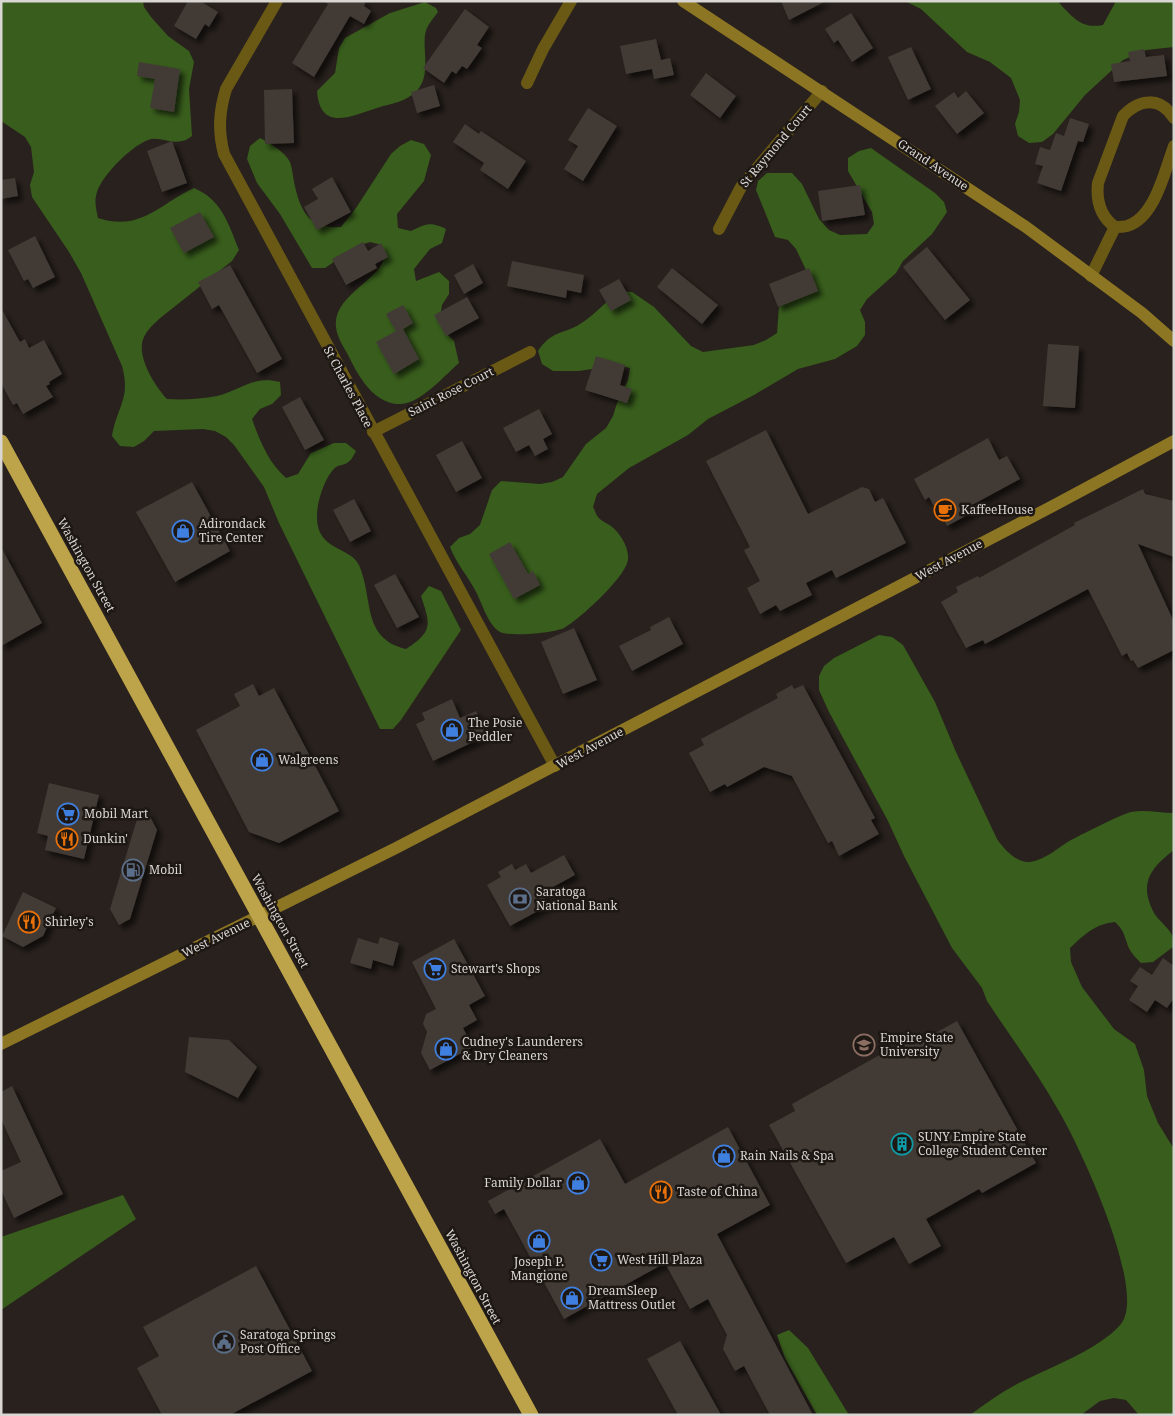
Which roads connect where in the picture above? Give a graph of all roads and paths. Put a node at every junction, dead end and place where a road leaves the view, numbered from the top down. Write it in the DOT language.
graph roads {
  1 [pos="277,1"];
  2 [pos="571,1"];
  3 [pos="682,1"];
  4 [pos="527,83"];
  5 [pos="822,91"];
  6 [pos="1174,118"];
  7 [pos="1174,146"];
  8 [pos="1115,227"];
  9 [pos="719,229"];
  10 [pos="1091,276"];
  11 [pos="1174,341"];
  12 [pos="530,352"];
  13 [pos="373,432"];
  14 [pos="1174,441"];
  15 [pos="1,442"];
  16 [pos="555,766"];
  17 [pos="260,916"];
  18 [pos="1,1044"];
  19 [pos="531,1415"];
  1 -- 13 [label="street, St Charles Place"];
  2 -- 4 [label="street"];
  3 -- 5 [label="street, Grand Avenue"];
  5 -- 9 [label="street, St Raymond Court"];
  5 -- 10 [label="street, Grand Avenue"];
  6 -- 8 [label="street"];
  7 -- 8 [label="street"];
  8 -- 10 [label="street"];
  10 -- 11 [label="street, Grand Avenue"];
  12 -- 13 [label="street, Saint Rose Court"];
  13 -- 16 [label="street, St Charles Place"];
  14 -- 16 [label="street, West Avenue"];
  15 -- 17 [label="highway, Washington Street"];
  16 -- 17 [label="street, West Avenue"];
  17 -- 18 [label="street, West Avenue"];
  17 -- 19 [label="highway, Washington Street"];
}
